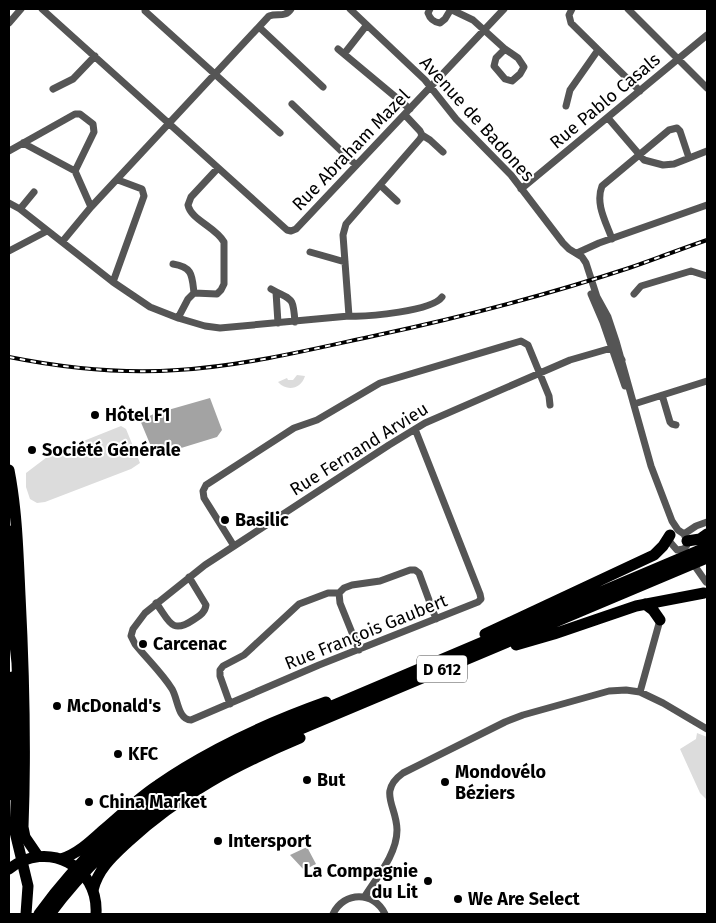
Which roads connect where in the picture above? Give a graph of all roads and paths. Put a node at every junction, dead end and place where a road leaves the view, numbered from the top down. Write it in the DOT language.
graph roads {
  1 [pos="21,9"];
  2 [pos="42,9"];
  3 [pos="291,9"];
  4 [pos="350,9"];
  5 [pos="430,9"];
  6 [pos="450,9"];
  7 [pos="504,9"];
  8 [pos="572,9"];
  9 [pos="628,9"];
  10 [pos="145,10"];
  11 [pos="9,23"];
  12 [pos="366,26"];
  13 [pos="259,27"];
  14 [pos="484,30"];
  15 [pos="707,35"];
  16 [pos="505,48"];
  17 [pos="598,50"];
  18 [pos="95,56"];
  19 [pos="678,59"];
  20 [pos="215,74"];
  21 [pos="323,87"];
  22 [pos="431,87"];
  23 [pos="707,88"];
  24 [pos="53,89"];
  25 [pos="640,91"];
  26 [pos="292,104"];
  27 [pos="566,106"];
  28 [pos="408,112"];
  29 [pos="608,118"];
  30 [pos="170,124"];
  31 [pos="280,134"];
  32 [pos="422,135"];
  33 [pos="23,143"];
  34 [pos="9,151"];
  35 [pos="707,151"];
  36 [pos="443,152"];
  37 [pos="639,155"];
  38 [pos="689,158"];
  39 [pos="356,165"];
  40 [pos="218,168"];
  41 [pos="75,171"];
  42 [pos="118,180"];
  43 [pos="380,185"];
  44 [pos="522,189"];
  45 [pos="34,192"];
  46 [pos="397,201"];
  47 [pos="9,203"];
  48 [pos="707,205"];
  49 [pos="92,207"];
  50 [pos="20,209"];
  51 [pos="47,231"];
  52 [pos="612,239"];
  53 [pos="62,242"];
  54 [pos="9,251"];
  55 [pos="310,252"];
  56 [pos="577,253"];
  57 [pos="345,262"];
  58 [pos="173,264"];
  59 [pos="707,276"];
  60 [pos="113,282"];
  61 [pos="194,293"];
  62 [pos="634,294"];
  63 [pos="442,297"];
  64 [pos="594,298"];
  65 [pos="349,316"];
  66 [pos="178,318"];
  67 [pos="295,322"];
  68 [pos="278,323"];
  69 [pos="612,347"];
  70 [pos="622,360"];
  71 [pos="540,373"];
  72 [pos="707,381"];
  73 [pos="662,395"];
  74 [pos="550,404"];
  75 [pos="634,404"];
  76 [pos="676,425"];
  77 [pos="415,429"];
  78 [pos="9,470"];
  79 [pos="707,522"];
  80 [pos="9,531"];
  81 [pos="707,534"];
  82 [pos="679,537"];
  83 [pos="234,546"];
  84 [pos="707,551"];
  85 [pos="674,566"];
  86 [pos="189,577"];
  87 [pos="706,588"];
  88 [pos="339,593"];
  89 [pos="156,603"];
  90 [pos="645,604"];
  91 [pos="436,619"];
  92 [pos="660,620"];
  93 [pos="13,626"];
  94 [pos="131,636"];
  95 [pos="503,644"];
  96 [pos="359,650"];
  97 [pos="425,667"];
  98 [pos="392,681"];
  99 [pos="640,692"];
  100 [pos="389,696"];
  101 [pos="230,704"];
  102 [pos="707,729"];
  103 [pos="9,771"];
  104 [pos="9,795"];
  105 [pos="36,856"];
  106 [pos="65,861"];
  107 [pos="11,867"];
  108 [pos="93,890"];
  109 [pos="365,896"];
  110 [pos="26,914"];
  111 [pos="39,914"];
  112 [pos="50,914"];
  113 [pos="96,914"];
  114 [pos="333,914"];
  115 [pos="386,914"];
  1 -- 11 [label="street"];
  2 -- 18 [label="street"];
  3 -- 13 [label="street"];
  4 -- 12 [label="street, Avenue de Badones"];
  5 -- 6 [label="street"];
  6 -- 14 [label="street"];
  7 -- 14 [label="street, Rue Abraham Mazel"];
  8 -- 17 [label="street"];
  9 -- 19 [label="street"];
  10 -- 20 [label="street"];
  12 -- 22 [label="street, Avenue de Badones"];
  12 -- 28 [label="street"];
  13 -- 20 [label="street"];
  13 -- 21 [label="street"];
  14 -- 16 [label="street"];
  14 -- 22 [label="street, Rue Abraham Mazel"];
  15 -- 19 [label="street, Rue Pablo Casals"];
  16 -- 16 [label="street"];
  17 -- 25 [label="street"];
  17 -- 27 [label="street"];
  18 -- 24 [label="street"];
  18 -- 30 [label="street"];
  19 -- 23 [label="street"];
  19 -- 25 [label="street, Rue Pablo Casals"];
  20 -- 30 [label="street"];
  20 -- 31 [label="street"];
  22 -- 28 [label="street, Rue Abraham Mazel"];
  22 -- 44 [label="street, Avenue de Badones"];
  25 -- 29 [label="street, Rue Pablo Casals"];
  26 -- 39 [label="street"];
  28 -- 32 [label="street"];
  28 -- 39 [label="street, Rue Abraham Mazel"];
  29 -- 37 [label="street"];
  29 -- 44 [label="street, Rue Pablo Casals"];
  30 -- 40 [label="street"];
  30 -- 42 [label="street"];
  32 -- 36 [label="street"];
  32 -- 43 [label="street"];
  33 -- 34 [label="street"];
  33 -- 41 [label="street"];
  33 -- 41 [label="street"];
  35 -- 38 [label="street"];
  37 -- 38 [label="street"];
  37 -- 38 [label="street"];
  37 -- 52 [label="street"];
  39 -- 40 [label="street, Rue Abraham Mazel"];
  40 -- 61 [label="street"];
  41 -- 49 [label="street"];
  42 -- 49 [label="street"];
  42 -- 60 [label="street"];
  43 -- 46 [label="street"];
  43 -- 57 [label="street"];
  44 -- 56 [label="street, Avenue de Badones"];
  45 -- 50 [label="street"];
  47 -- 50 [label="street"];
  48 -- 52 [label="street"];
  49 -- 53 [label="street"];
  50 -- 51 [label="street"];
  51 -- 53 [label="street"];
  51 -- 54 [label="street"];
  52 -- 56 [label="street"];
  53 -- 60 [label="street"];
  55 -- 57 [label="street"];
  56 -- 64 [label="street, Avenue de Badones"];
  57 -- 65 [label="street"];
  58 -- 61 [label="street"];
  59 -- 62 [label="street"];
  60 -- 66 [label="street"];
  61 -- 66 [label="street"];
  63 -- 65 [label="street"];
  64 -- 69 [label="street"];
  64 -- 70 [label="street"];
  65 -- 67 [label="street"];
  66 -- 68 [label="street"];
  67 -- 68 [label="street"];
  67 -- 68 [label="street"];
  69 -- 70 [label="street"];
  69 -- 71 [label="street, Rue Fernand Arvieu"];
  69 -- 75 [label="street"];
  70 -- 75 [label="street"];
  71 -- 74 [label="street"];
  71 -- 77 [label="street, Rue Fernand Arvieu"];
  71 -- 83 [label="street"];
  72 -- 73 [label="street"];
  73 -- 75 [label="street"];
  73 -- 76 [label="street"];
  75 -- 82 [label="street"];
  77 -- 83 [label="street, Rue Fernand Arvieu"];
  77 -- 91 [label="street, Rue François Gaubert"];
  78 -- 105 [label="main road"];
  79 -- 82 [label="street"];
  80 -- 93 [label="main road"];
  81 -- 82 [label="main road"];
  82 -- 87 [label="street"];
  82 -- 97 [label="main road, D 612"];
  83 -- 86 [label="street, Rue Fernand Arvieu"];
  84 -- 85 [label="main road, D 612"];
  85 -- 95 [label="main road, D 612"];
  85 -- 97 [label="main road, D 612"];
  86 -- 89 [label="street, Rue Fernand Arvieu"];
  86 -- 89 [label="street"];
  87 -- 90 [label="main road"];
  88 -- 91 [label="street"];
  88 -- 96 [label="street"];
  88 -- 101 [label="street"];
  89 -- 94 [label="street, Rue Fernand Arvieu"];
  90 -- 92 [label="main road"];
  90 -- 100 [label="main road"];
  91 -- 96 [label="street, Rue François Gaubert"];
  92 -- 99 [label="street"];
  93 -- 103 [label="main road"];
  93 -- 110 [label="main road"];
  94 -- 101 [label="street, Rue François Gaubert"];
  95 -- 100 [label="main road, D 612"];
  95 -- 112 [label="main road, D 612"];
  96 -- 101 [label="street, Rue François Gaubert"];
  97 -- 98 [label="main road, D 612"];
  98 -- 106 [label="main road, D 612"];
  98 -- 111 [label="main road, D 612"];
  99 -- 102 [label="street"];
  99 -- 109 [label="street"];
  100 -- 108 [label="main road, D 612"];
  103 -- 104 [label="main road"];
  105 -- 106 [label="main road"];
  105 -- 107 [label="main road"];
  106 -- 108 [label="main road"];
  108 -- 113 [label="main road"];
  109 -- 114 [label="street"];
  109 -- 115 [label="street"];
}
